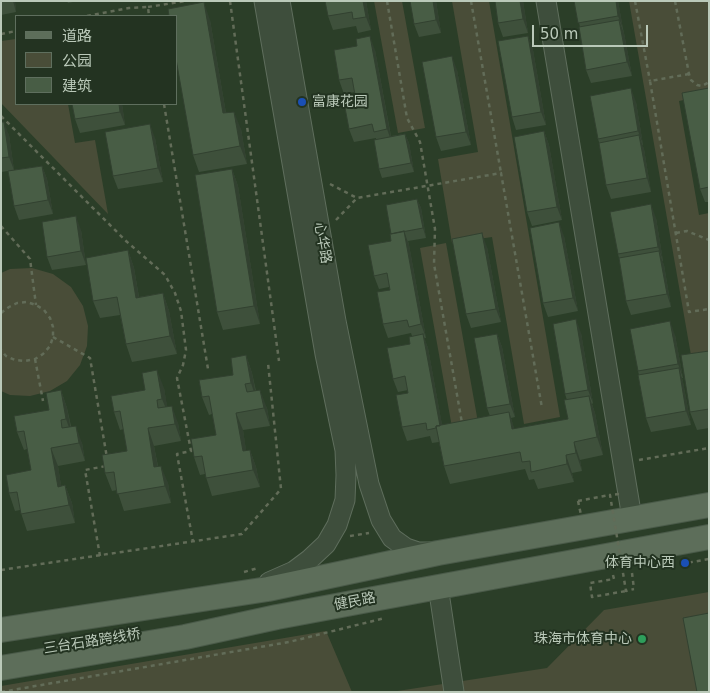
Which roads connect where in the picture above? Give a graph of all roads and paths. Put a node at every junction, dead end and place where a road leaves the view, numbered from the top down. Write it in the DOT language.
graph roads {
  1 [pos="186,1"];
  2 [pos="230,1"];
  3 [pos="264,1"];
  4 [pos="280,1"];
  5 [pos="387,1"];
  6 [pos="471,1"];
  7 [pos="546,1"];
  8 [pos="635,1"];
  9 [pos="675,1"];
  10 [pos="148,7"];
  11 [pos="92,15"];
  12 [pos="149,15"];
  13 [pos="15,31"];
  14 [pos="1,34"];
  15 [pos="689,74"];
  16 [pos="650,81"];
  17 [pos="709,82"];
  18 [pos="164,105"];
  19 [pos="1,116"];
  20 [pos="310,173"];
  21 [pos="501,174"];
  22 [pos="427,187"];
  23 [pos="357,198"];
  24 [pos="1,226"];
  25 [pos="676,233"];
  26 [pos="321,235"];
  27 [pos="709,240"];
  28 [pos="36,305"];
  29 [pos="709,309"];
  30 [pos="1,313"];
  31 [pos="53,337"];
  32 [pos="1,350"];
  33 [pos="35,359"];
  34 [pos="278,361"];
  35 [pos="268,363"];
  36 [pos="208,369"];
  37 [pos="43,401"];
  38 [pos="542,408"];
  39 [pos="463,426"];
  40 [pos="709,448"];
  41 [pos="622,463"];
  42 [pos="610,495"];
  43 [pos="606,504"];
  44 [pos="626,504"];
  45 [pos="709,505"];
  46 [pos="587,508"];
  47 [pos="577,509"];
  48 [pos="581,515"];
  49 [pos="388,531"];
  50 [pos="709,537"];
  51 [pos="329,539"];
  52 [pos="193,542"];
  53 [pos="438,553"];
  54 [pos="100,556"];
  55 [pos="709,559"];
  56 [pos="680,564"];
  57 [pos="1,570"];
  58 [pos="622,574"];
  59 [pos="266,578"];
  60 [pos="588,579"];
  61 [pos="234,584"];
  62 [pos="438,586"];
  63 [pos="626,591"];
  64 [pos="394,616"];
  65 [pos="278,617"];
  66 [pos="183,621"];
  67 [pos="1,630"];
  68 [pos="1,644"];
  69 [pos="1,657"];
  70 [pos="1,668"];
  71 [pos="1,692"];
  72 [pos="454,692"];
  1 -- 10 [label="path"];
  2 -- 34 [label="path"];
  3 -- 51 [label="street, 心华路"];
  4 -- 20 [label="street, 心华路"];
  5 -- 22 [label="path"];
  6 -- 21 [label="path"];
  7 -- 41 [label="street"];
  8 -- 16 [label="path"];
  9 -- 15 [label="path"];
  10 -- 11 [label="path"];
  10 -- 12 [label="path"];
  13 -- 14 [label="path"];
  15 -- 16 [label="path"];
  15 -- 17 [label="path"];
  16 -- 25 [label="path"];
  18 -- 36 [label="path"];
  19 -- 52 [label="path"];
  20 -- 23 [label="path"];
  20 -- 26 [label="street, 心华路"];
  21 -- 22 [label="path"];
  21 -- 38 [label="path"];
  22 -- 23 [label="path"];
  22 -- 39 [label="path"];
  23 -- 26 [label="path"];
  24 -- 28 [label="path"];
  25 -- 27 [label="path"];
  25 -- 29 [label="path"];
  26 -- 49 [label="street, 心华路"];
  28 -- 30 [label="path"];
  28 -- 31 [label="path"];
  31 -- 33 [label="path"];
  31 -- 54 [label="path"];
  32 -- 33 [label="path"];
  33 -- 37 [label="path"];
  35 -- 52 [label="path"];
  40 -- 41 [label="path"];
  41 -- 44 [label="street"];
  42 -- 44 [label="path, bridge"];
  42 -- 48 [label="path, bridge"];
  42 -- 63 [label="path, bridge"];
  43 -- 44 [label="path"];
  44 -- 45 [label="main road"];
  44 -- 53 [label="main road"];
  46 -- 47 [label="path"];
  49 -- 51 [label="path"];
  49 -- 53 [label="street, 心华路"];
  50 -- 62 [label="main road, 健民路"];
  51 -- 61 [label="street, 心华路"];
  52 -- 54 [label="path"];
  53 -- 59 [label="main road"];
  54 -- 57 [label="path"];
  55 -- 56 [label="path"];
  58 -- 63 [label="path, bridge"];
  59 -- 61 [label="main road"];
  59 -- 61 [label="path"];
  59 -- 66 [label="main road"];
  60 -- 63 [label="path"];
  61 -- 67 [label="main road"];
  62 -- 65 [label="main road, 健民路"];
  62 -- 72 [label="street"];
  64 -- 71 [label="path"];
  65 -- 66 [label="main road"];
  65 -- 70 [label="main road, 健民路"];
  66 -- 68 [label="main road, 三台石路跨线桥"];
  66 -- 69 [label="main road, 三台石路跨线桥"];
}
